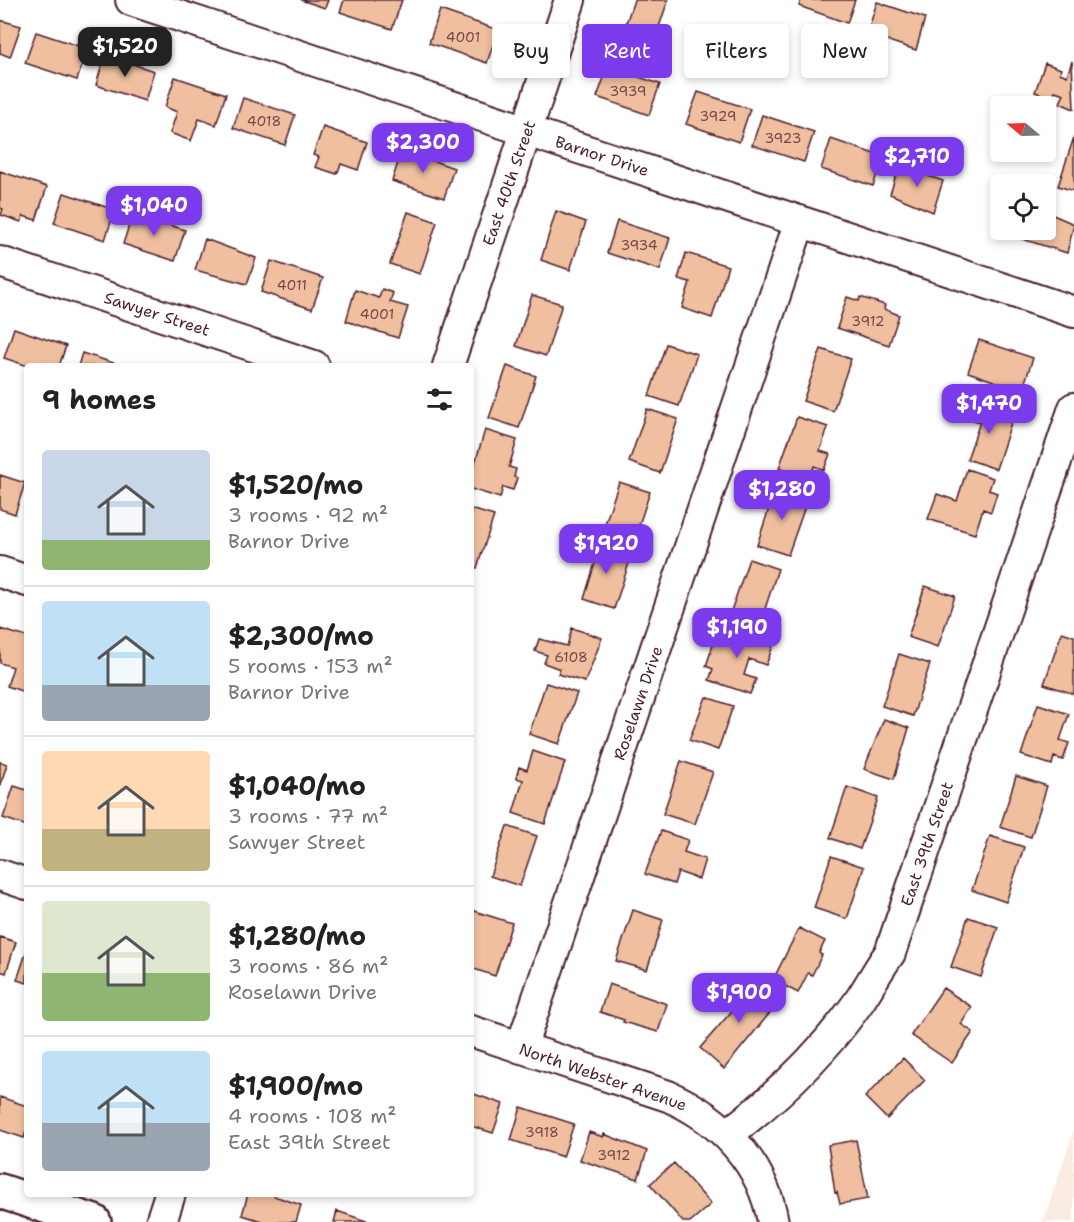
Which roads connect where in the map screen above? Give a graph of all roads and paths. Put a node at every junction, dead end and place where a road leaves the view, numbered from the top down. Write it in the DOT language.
graph roads {
  1 [pos="131,0"];
  2 [pos="570,0"];
  3 [pos="526,131"];
  4 [pos="800,221"];
  5 [pos="0,262"];
  6 [pos="1074,312"];
  7 [pos="305,363"];
  8 [pos="449,363"];
  9 [pos="1074,408"];
  10 [pos="0,572"];
  11 [pos="24,580"];
  12 [pos="0,875"];
  13 [pos="24,883"];
  14 [pos="474,1032"];
  15 [pos="521,1048"];
  16 [pos="728,1134"];
  17 [pos="0,1191"];
  18 [pos="169,1197"];
  19 [pos="94,1222"];
  20 [pos="161,1222"];
  21 [pos="772,1222"];
  1 -- 3 [label="street, Barnor Drive"];
  2 -- 3 [label="street, East 40th Street"];
  3 -- 4 [label="street, Barnor Drive"];
  3 -- 8 [label="street, East 40th Street"];
  4 -- 6 [label="street, Barnor Drive"];
  4 -- 15 [label="street, Roselawn Drive"];
  5 -- 7 [label="street, Sawyer Street"];
  9 -- 16 [label="street, East 39th Street"];
  10 -- 11 [label="street"];
  12 -- 13 [label="street"];
  14 -- 15 [label="street, North Webster Avenue"];
  15 -- 16 [label="street, North Webster Avenue"];
  16 -- 21 [label="street"];
  17 -- 19 [label="main road"];
  18 -- 20 [label="street"];
}
